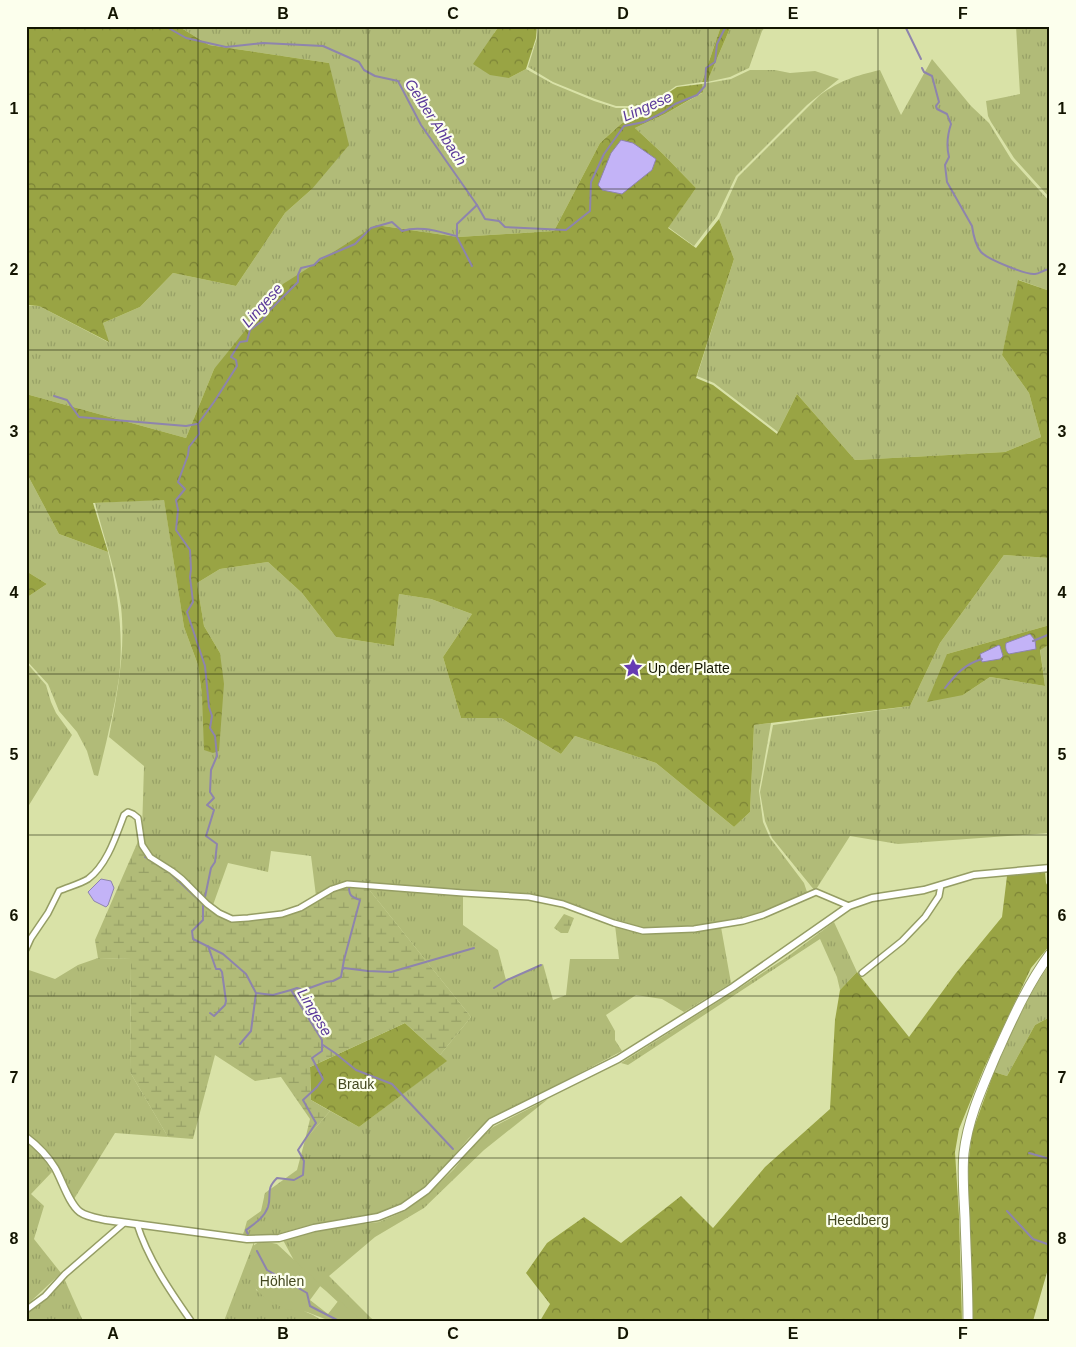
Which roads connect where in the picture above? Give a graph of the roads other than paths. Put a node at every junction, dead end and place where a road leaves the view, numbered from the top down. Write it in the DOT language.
graph roads {
  1 [pos="1050,868"];
  2 [pos="941,885"];
  3 [pos="849,906"];
  4 [pos="26,949"];
  5 [pos="1050,954"];
  6 [pos="862,973"];
  7 [pos="26,1137"];
  8 [pos="124,1223"];
  9 [pos="137,1224"];
  10 [pos="26,1310"];
  11 [pos="192,1321"];
  12 [pos="968,1321"];
  1 -- 2 [label="street"];
  2 -- 3 [label="street"];
  2 -- 6 [label="street"];
  3 -- 4 [label="street"];
  3 -- 9 [label="street"];
  5 -- 12 [label="main road"];
  7 -- 8 [label="street"];
  8 -- 9 [label="street"];
  8 -- 10 [label="street"];
  9 -- 11 [label="street"];
}
